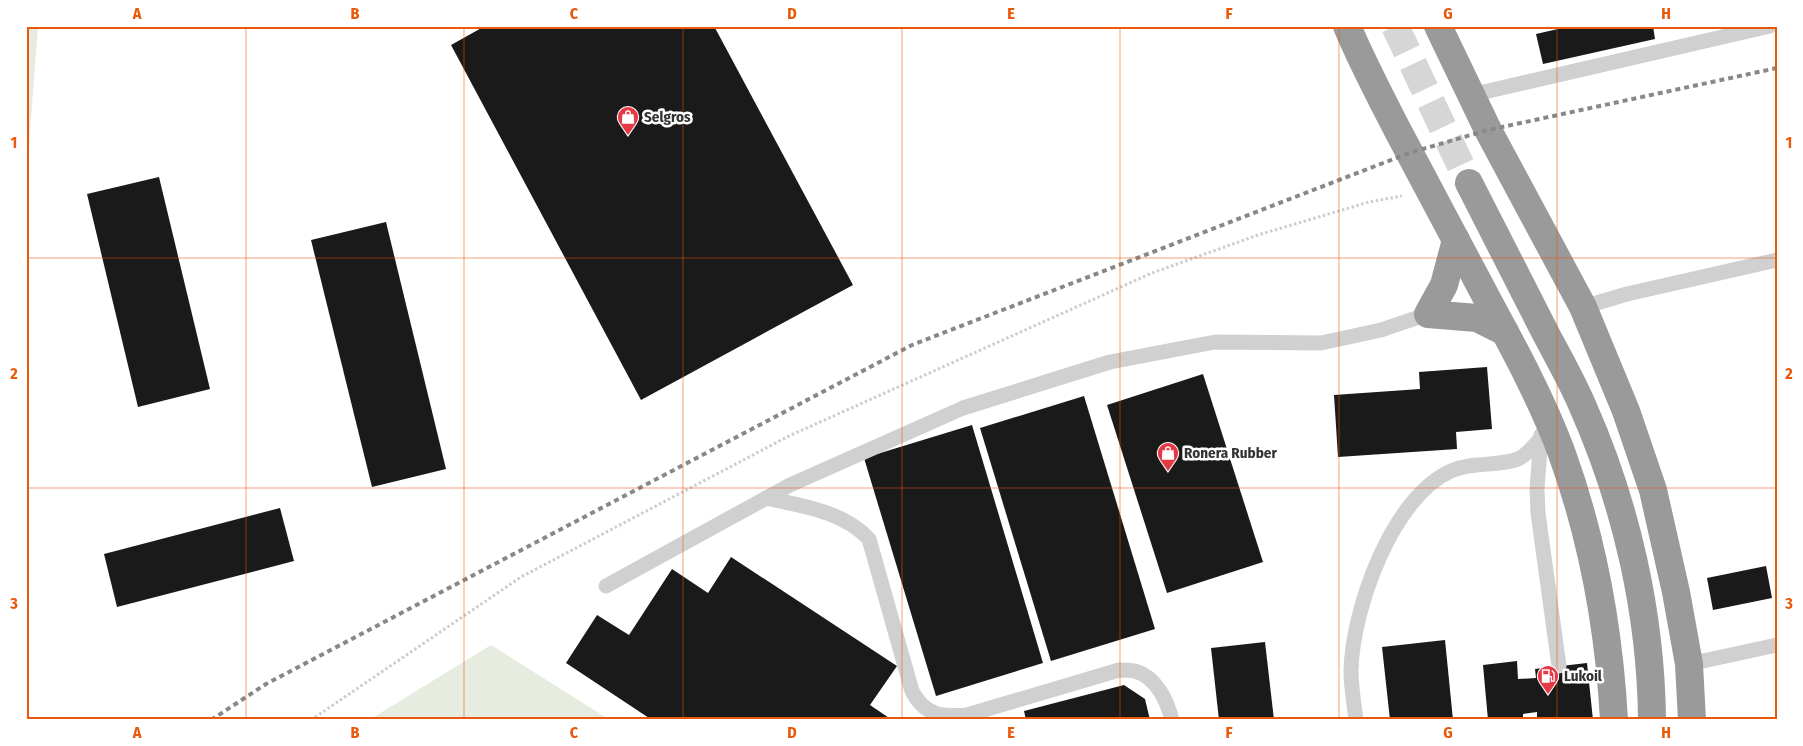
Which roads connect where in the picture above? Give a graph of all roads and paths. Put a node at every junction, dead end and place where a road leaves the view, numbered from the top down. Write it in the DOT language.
graph roads {
  1 [pos="1347,26"];
  2 [pos="1438,26"];
  3 [pos="1770,26"];
  4 [pos="1471,95"];
  5 [pos="1469,184"];
  6 [pos="1430,192"];
  7 [pos="1456,240"];
  8 [pos="1777,260"];
  9 [pos="1583,307"];
  10 [pos="1428,314"];
  11 [pos="1505,332"];
  12 [pos="1544,411"];
  13 [pos="1540,439"];
  14 [pos="766,498"];
  15 [pos="606,586"];
  16 [pos="1777,645"];
  17 [pos="1689,664"];
  18 [pos="1560,666"];
  19 [pos="310,720"];
  20 [pos="1172,720"];
  21 [pos="1356,720"];
  22 [pos="1614,720"];
  23 [pos="1652,720"];
  24 [pos="1692,720"];
  1 -- 6 [label="highway"];
  2 -- 4 [label="highway"];
  3 -- 4 [label="lane"];
  4 -- 9 [label="highway"];
  5 -- 23 [label="highway"];
  6 -- 7 [label="highway"];
  6 -- 19 [label="path"];
  7 -- 10 [label="highway"];
  7 -- 11 [label="highway"];
  8 -- 9 [label="lane"];
  9 -- 17 [label="highway"];
  10 -- 11 [label="highway"];
  10 -- 14 [label="lane"];
  11 -- 12 [label="highway"];
  12 -- 13 [label="lane"];
  12 -- 22 [label="highway"];
  13 -- 18 [label="lane"];
  13 -- 21 [label="lane"];
  14 -- 15 [label="lane"];
  14 -- 20 [label="lane"];
  16 -- 17 [label="lane"];
  17 -- 24 [label="highway"];
}
